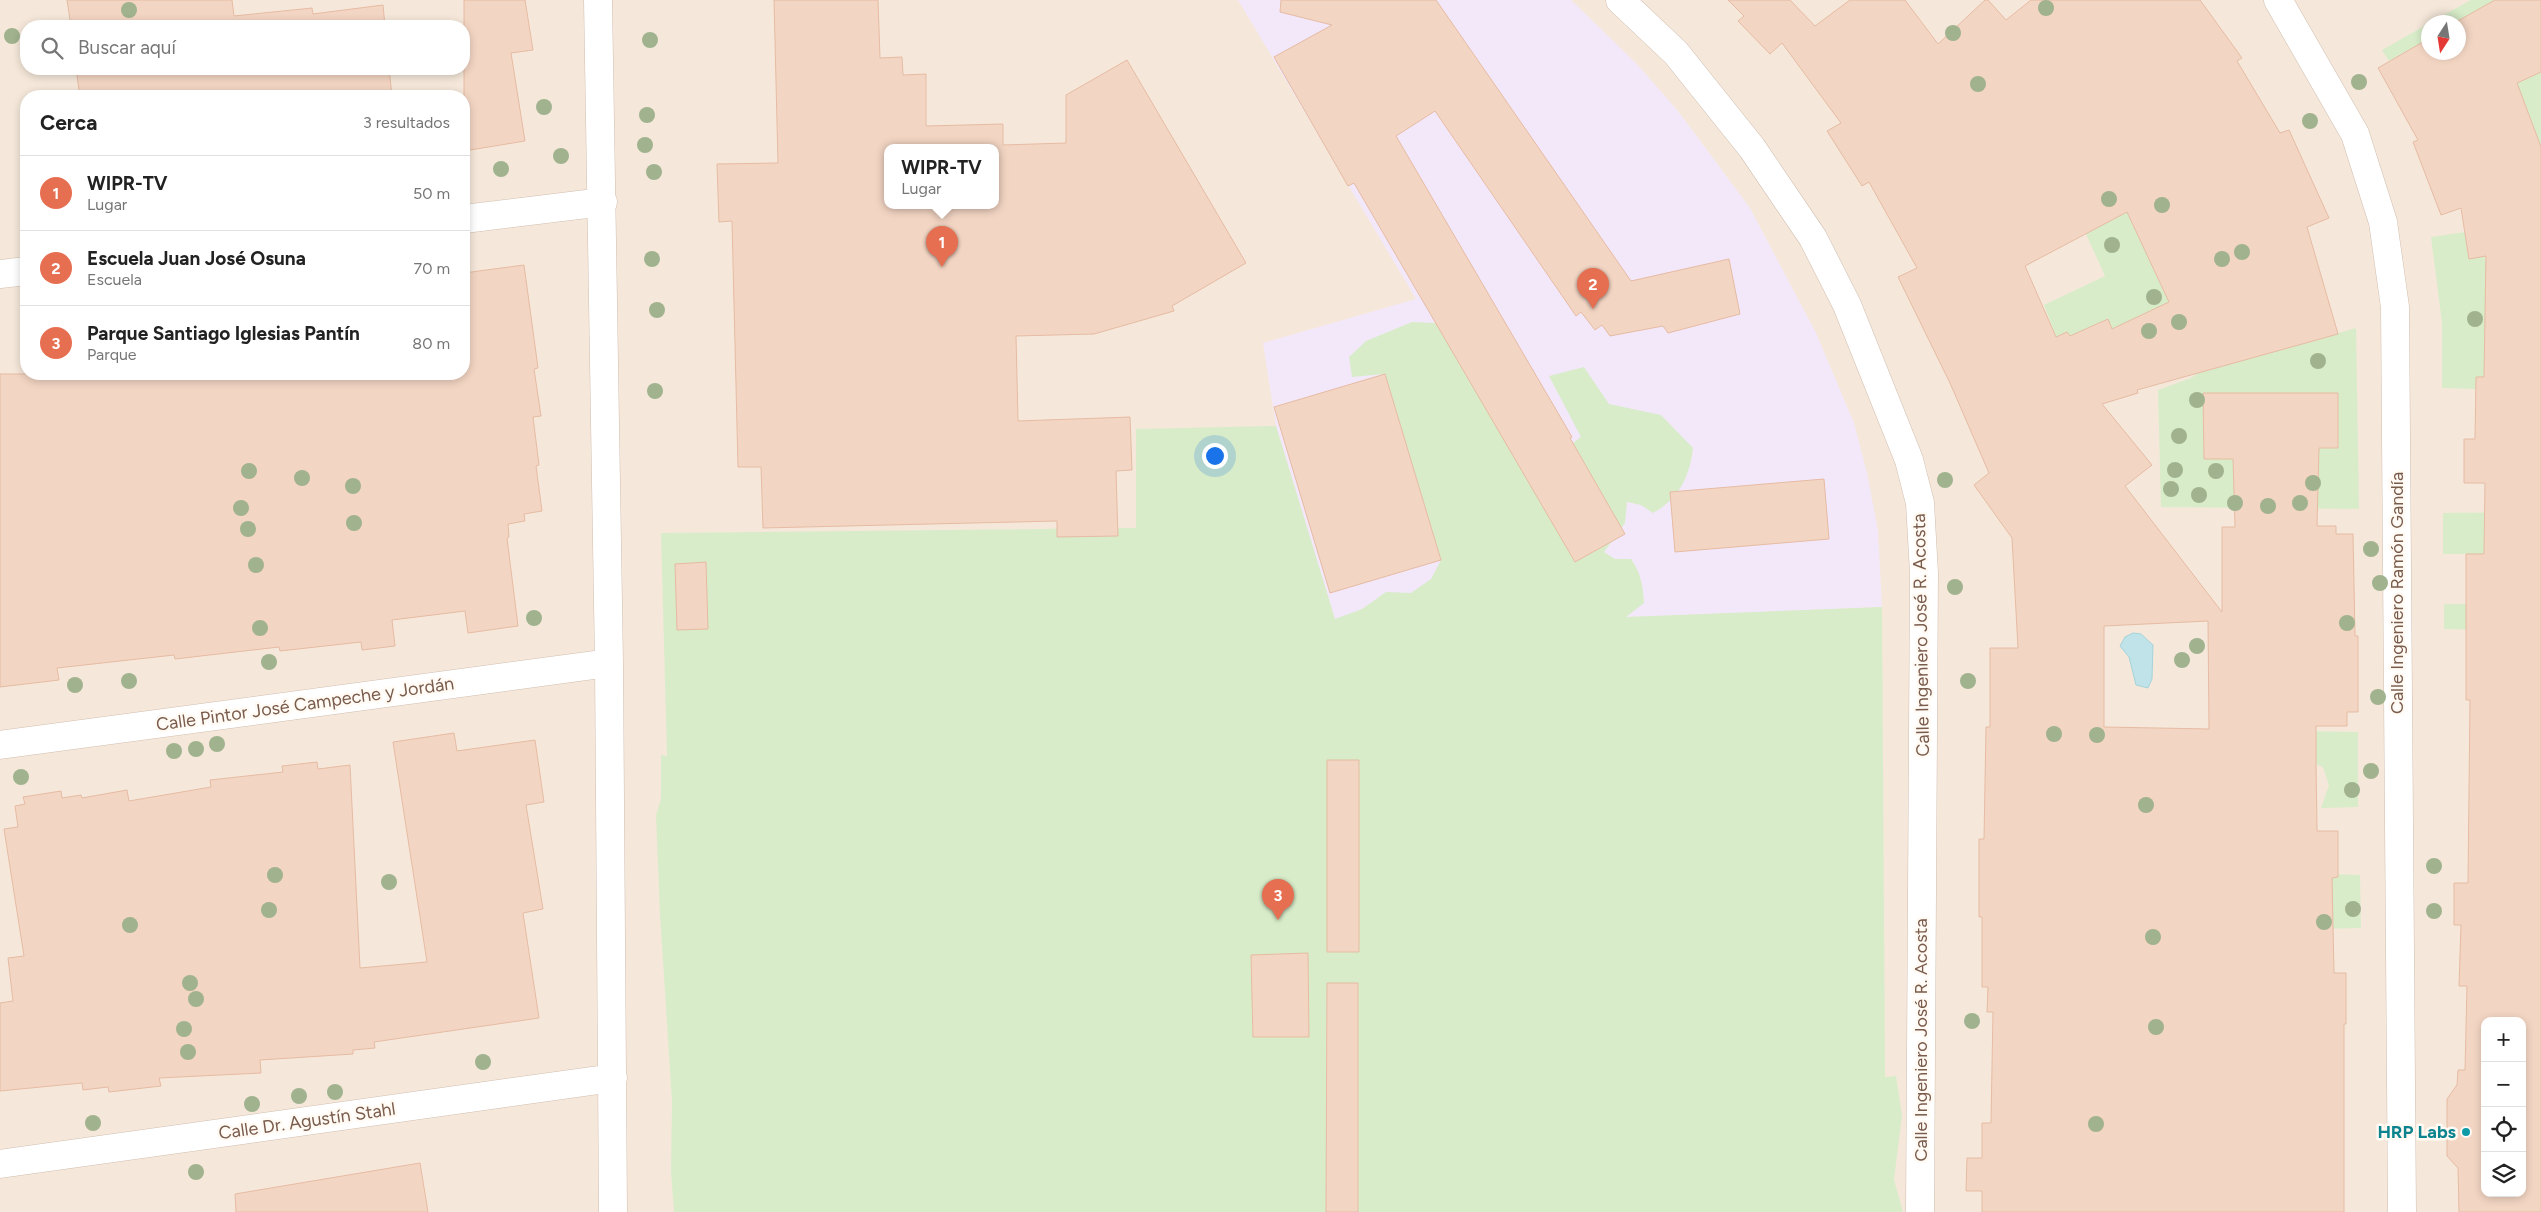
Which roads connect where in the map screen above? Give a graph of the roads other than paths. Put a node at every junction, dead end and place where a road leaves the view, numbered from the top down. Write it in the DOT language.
graph roads {
  1 [pos="598,0"];
  2 [pos="1620,0"];
  3 [pos="2278,0"];
  4 [pos="603,202"];
  5 [pos="470,218"];
  6 [pos="20,272"];
  7 [pos="0,274"];
  8 [pos="609,663"];
  9 [pos="0,745"];
  10 [pos="613,1078"];
  11 [pos="0,1164"];
  12 [pos="613,1212"];
  13 [pos="1920,1212"];
  14 [pos="2402,1212"];
  1 -- 4 [label="street"];
  2 -- 13 [label="street, Calle Ingeniero José R. Acosta"];
  3 -- 14 [label="street, Calle Ingeniero Ramón Gandía"];
  4 -- 5 [label="street"];
  4 -- 8 [label="street"];
  6 -- 7 [label="street"];
  8 -- 9 [label="street, Calle Pintor José Campeche y Jordán"];
  8 -- 10 [label="street"];
  10 -- 11 [label="street, Calle Dr. Agustín Stahl"];
  10 -- 12 [label="street"];
}
